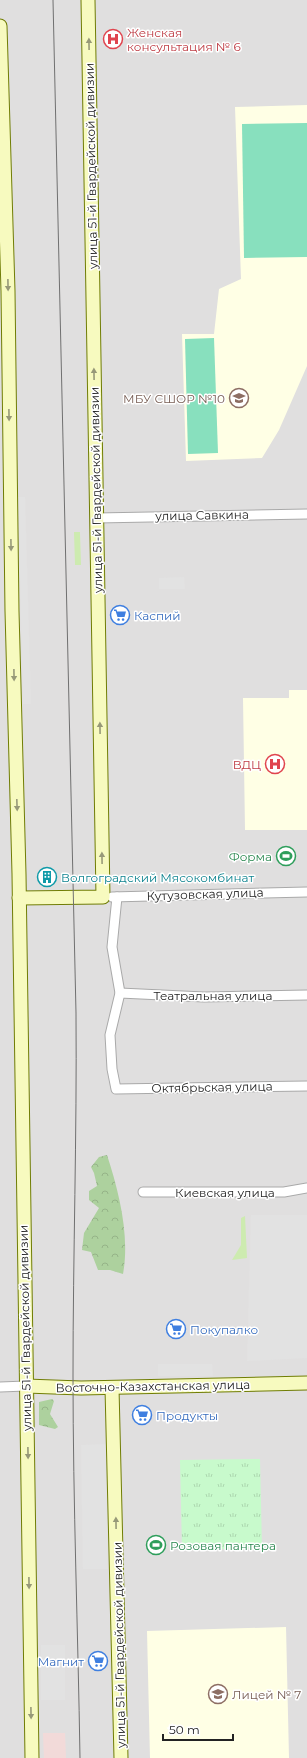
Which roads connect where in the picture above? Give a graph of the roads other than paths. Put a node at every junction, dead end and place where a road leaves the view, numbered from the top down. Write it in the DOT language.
graph roads {
  1 [pos="88,0"];
  2 [pos="0,26"];
  3 [pos="307,514"];
  4 [pos="97,518"];
  5 [pos="307,892"];
  6 [pos="103,897"];
  7 [pos="117,897"];
  8 [pos="19,898"];
  9 [pos="120,993"];
  10 [pos="307,995"];
  11 [pos="307,1086"];
  12 [pos="307,1188"];
  13 [pos="143,1192"];
  14 [pos="307,1383"];
  15 [pos="26,1386"];
  16 [pos="0,1387"];
  17 [pos="112,1388"];
  18 [pos="32,1758"];
  19 [pos="121,1758"];
  4 -- 1 [label="main road, улица 51-й Гвардейской дивизии, one-way"];
  2 -- 8 [label="main road, улица 51-й Гвардейской дивизии, one-way"];
  3 -- 4 [label="street, улица Савкина"];
  6 -- 4 [label="main road, улица 51-й Гвардейской дивизии, one-way"];
  5 -- 7 [label="street, Кутузовская улица"];
  6 -- 7 [label="street, Кутузовская улица"];
  6 -- 8 [label="main road"];
  7 -- 9 [label="street"];
  8 -- 15 [label="main road, улица 51-й Гвардейской дивизии"];
  9 -- 10 [label="street, Театральная улица"];
  9 -- 11 [label="street, Октябрьская улица"];
  12 -- 13 [label="street, Киевская улица"];
  14 -- 17 [label="main road, Восточно-Казахстанская улица"];
  15 -- 16 [label="street, Восточно-Казахстанская улица"];
  15 -- 17 [label="main road, Восточно-Казахстанская улица"];
  15 -- 18 [label="main road, улица 51-й Гвардейской дивизии, one-way"];
  19 -- 17 [label="main road, улица 51-й Гвардейской дивизии, one-way"];
}
